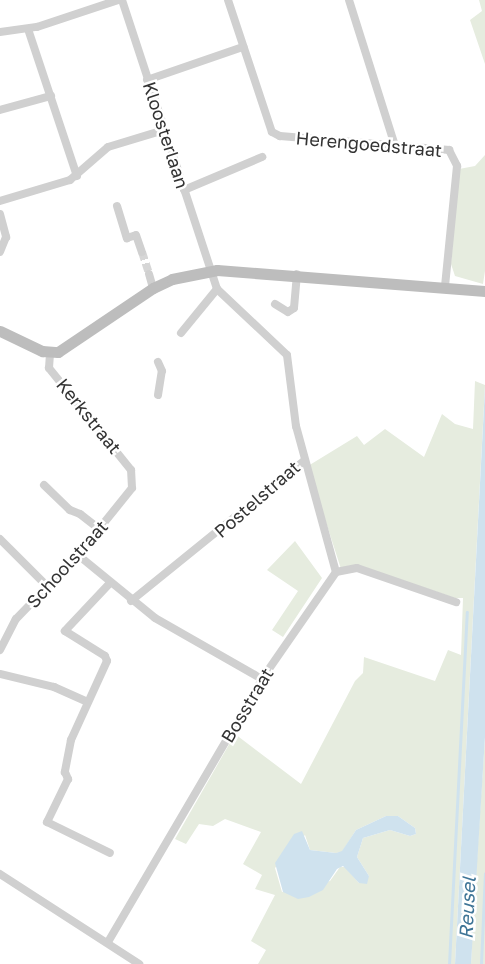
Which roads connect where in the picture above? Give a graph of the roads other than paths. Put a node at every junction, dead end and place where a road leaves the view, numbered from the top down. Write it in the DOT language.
graph roads {
  1 [pos="118,0"];
  2 [pos="122,0"];
  3 [pos="228,0"];
  4 [pos="349,0"];
  5 [pos="28,29"];
  6 [pos="0,32"];
  7 [pos="243,47"];
  8 [pos="148,80"];
  9 [pos="51,96"];
  10 [pos="0,110"];
  11 [pos="164,130"];
  12 [pos="394,143"];
  13 [pos="262,157"];
  14 [pos="77,176"];
  15 [pos="184,190"];
  16 [pos="0,201"];
  17 [pos="117,206"];
  18 [pos="0,214"];
  19 [pos="0,252"];
  20 [pos="142,252"];
  21 [pos="209,271"];
  22 [pos="149,274"];
  23 [pos="297,274"];
  24 [pos="445,286"];
  25 [pos="153,288"];
  26 [pos="217,289"];
  27 [pos="483,290"];
  28 [pos="275,304"];
  29 [pos="0,331"];
  30 [pos="181,334"];
  31 [pos="50,353"];
  32 [pos="158,362"];
  33 [pos="158,395"];
  34 [pos="304,461"];
  35 [pos="134,479"];
  36 [pos="44,485"];
  37 [pos="100,529"];
  38 [pos="0,540"];
  39 [pos="78,555"];
  40 [pos="336,572"];
  41 [pos="110,583"];
  42 [pos="48,587"];
  43 [pos="131,601"];
  44 [pos="456,602"];
  45 [pos="0,650"];
  46 [pos="0,674"];
  47 [pos="262,679"];
  48 [pos="86,701"];
  49 [pos="110,853"];
  50 [pos="0,874"];
  51 [pos="108,942"];
  52 [pos="139,964"];
  1 -- 5 [label="street"];
  2 -- 8 [label="street, Kloosterlaan"];
  3 -- 7 [label="street"];
  4 -- 12 [label="street"];
  5 -- 6 [label="street"];
  5 -- 9 [label="street"];
  7 -- 8 [label="street"];
  7 -- 12 [label="street, Herengoedstraat"];
  8 -- 11 [label="street, Kloosterlaan"];
  9 -- 10 [label="street"];
  9 -- 14 [label="street"];
  11 -- 14 [label="street"];
  11 -- 15 [label="street, Kloosterlaan"];
  12 -- 24 [label="street, Herengoedstraat"];
  13 -- 15 [label="street"];
  14 -- 16 [label="street"];
  15 -- 21 [label="street, Kloosterlaan"];
  17 -- 20 [label="street"];
  18 -- 19 [label="street"];
  21 -- 23 [label="street"];
  21 -- 25 [label="street"];
  21 -- 26 [label="street, Postelstraat"];
  22 -- 25 [label="street"];
  23 -- 24 [label="street"];
  23 -- 28 [label="street"];
  24 -- 27 [label="street"];
  25 -- 31 [label="street"];
  26 -- 30 [label="street"];
  26 -- 34 [label="street, Postelstraat"];
  29 -- 31 [label="street"];
  31 -- 35 [label="street, Kerkstraat"];
  32 -- 33 [label="street"];
  34 -- 40 [label="street"];
  34 -- 43 [label="street, Postelstraat"];
  35 -- 37 [label="street, Schoolstraat"];
  36 -- 37 [label="street"];
  37 -- 39 [label="street, Schoolstraat"];
  38 -- 42 [label="street"];
  39 -- 41 [label="street"];
  39 -- 42 [label="street, Schoolstraat"];
  40 -- 44 [label="street"];
  40 -- 47 [label="street, Bosstraat"];
  41 -- 43 [label="street"];
  41 -- 48 [label="street"];
  42 -- 45 [label="street, Schoolstraat"];
  43 -- 47 [label="street"];
  46 -- 48 [label="street"];
  47 -- 51 [label="street, Bosstraat"];
  48 -- 49 [label="street"];
  50 -- 51 [label="street"];
  51 -- 52 [label="street"];
}
